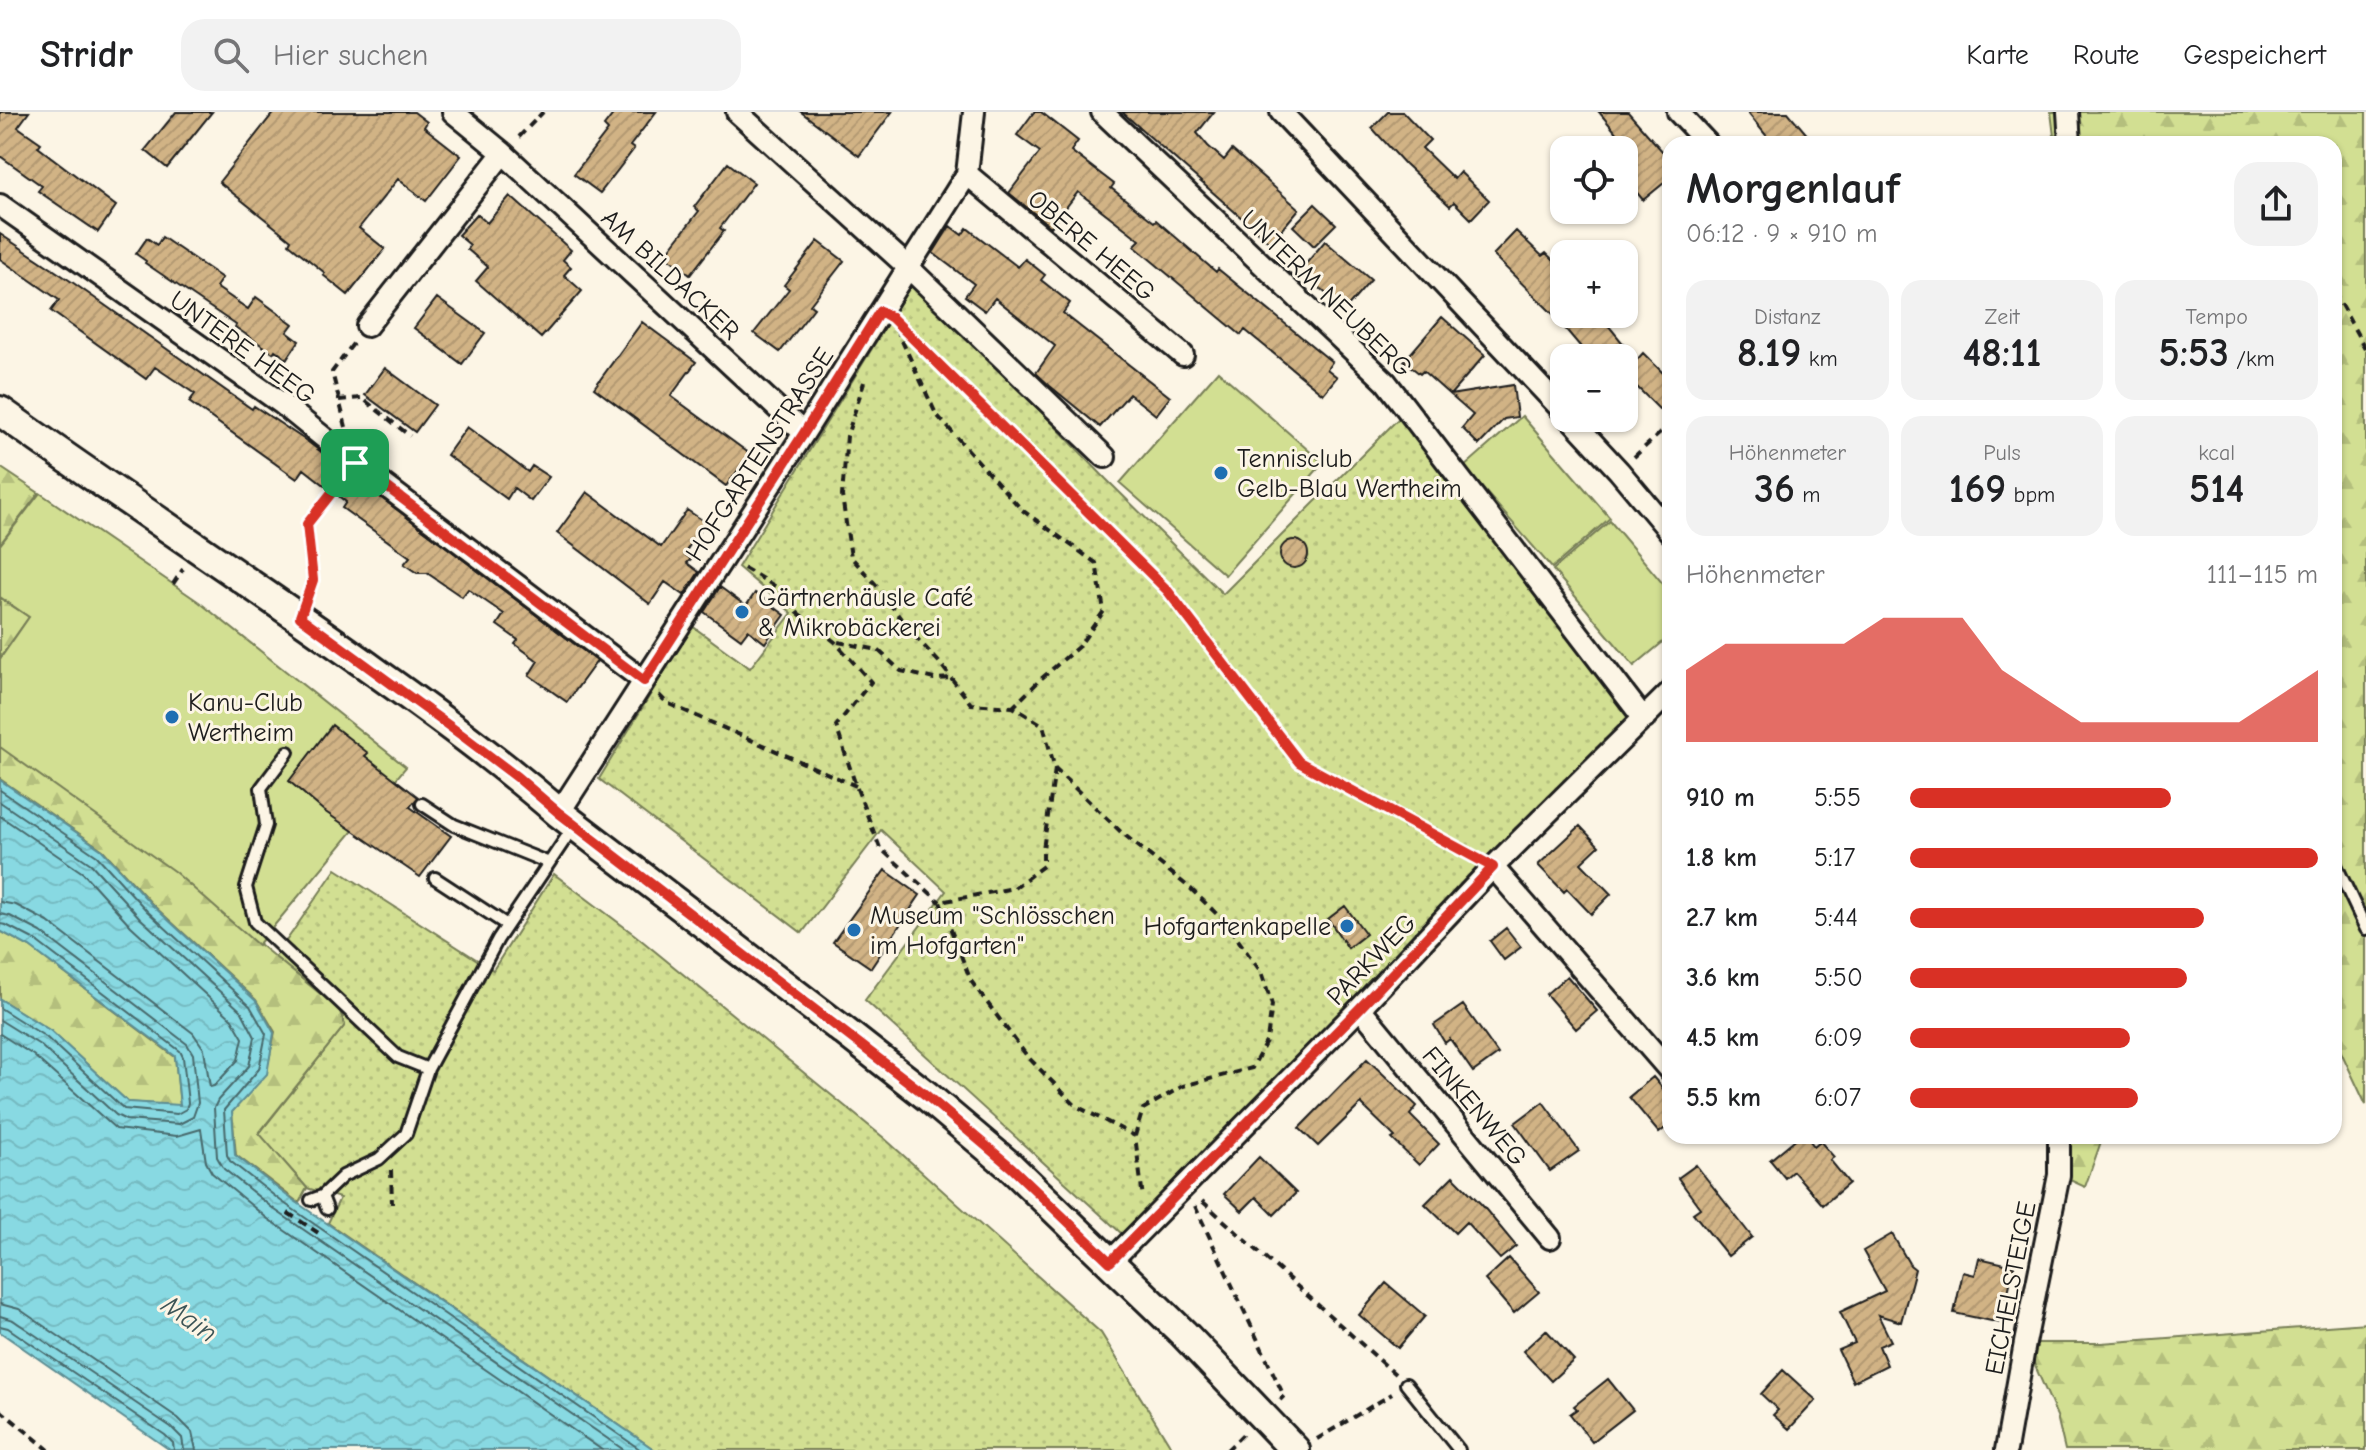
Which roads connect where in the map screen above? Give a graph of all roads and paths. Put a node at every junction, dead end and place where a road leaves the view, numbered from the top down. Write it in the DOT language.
graph roads {
  1 [pos="453,112"];
  2 [pos="543,112"];
  3 [pos="737,112"];
  4 [pos="974,112"];
  5 [pos="1102,112"];
  6 [pos="1281,112"];
  7 [pos="1678,112"];
  8 [pos="2068,112"];
  9 [pos="1700,136"];
  10 [pos="2070,136"];
  11 [pos="509,147"];
  12 [pos="967,174"];
  13 [pos="0,205"];
  14 [pos="908,267"];
  15 [pos="2342,306"];
  16 [pos="365,329"];
  17 [pos="2366,350"];
  18 [pos="1183,355"];
  19 [pos="866,376"];
  20 [pos="1550,397"];
  21 [pos="339,400"];
  22 [pos="0,411"];
  23 [pos="1662,431"];
  24 [pos="1583,432"];
  25 [pos="804,433"];
  26 [pos="348,436"];
  27 [pos="410,436"];
  28 [pos="1105,457"];
  29 [pos="355,463"];
  30 [pos="1619,471"];
  31 [pos="1662,522"];
  32 [pos="725,557"];
  33 [pos="300,617"];
  34 [pos="835,642"];
  35 [pos="952,678"];
  36 [pos="644,681"];
  37 [pos="1662,700"];
  38 [pos="1013,707"];
  39 [pos="1644,719"];
  40 [pos="288,752"];
  41 [pos="1055,769"];
  42 [pos="856,786"];
  43 [pos="422,804"];
  44 [pos="567,819"];
  45 [pos="549,863"];
  46 [pos="1493,867"];
  47 [pos="435,878"];
  48 [pos="2342,878"];
  49 [pos="940,902"];
  50 [pos="507,925"];
  51 [pos="2366,929"];
  52 [pos="1360,1008"];
  53 [pos="1662,1062"];
  54 [pos="428,1069"];
  55 [pos="1135,1136"];
  56 [pos="2059,1144"];
  57 [pos="390,1149"];
  58 [pos="1185,1186"];
  59 [pos="1202,1201"];
  60 [pos="392,1204"];
  61 [pos="327,1209"];
  62 [pos="288,1213"];
  63 [pos="1145,1227"];
  64 [pos="323,1236"];
  65 [pos="1550,1238"];
  66 [pos="1110,1262"];
  67 [pos="1402,1388"];
  68 [pos="0,1410"];
  69 [pos="1264,1416"];
  70 [pos="1302,1447"];
  71 [pos="49,1450"];
  72 [pos="1459,1450"];
  73 [pos="2006,1450"];
  1 -- 11 [label="street, AM BILDACKER"];
  2 -- 11 [label="path"];
  3 -- 14 [label="street"];
  4 -- 12 [label="street, HOFGARTENSTRASSE"];
  5 -- 39 [label="street, UNTERM NEUBERG"];
  6 -- 20 [label="street"];
  7 -- 9 [label="street"];
  8 -- 10 [label="street"];
  11 -- 16 [label="street"];
  11 -- 25 [label="street, AM BILDACKER"];
  12 -- 14 [label="street, HOFGARTENSTRASSE"];
  12 -- 18 [label="street, OBERE HEEG"];
  13 -- 29 [label="street, UNTERE HEEG"];
  14 -- 25 [label="street, HOFGARTENSTRASSE"];
  14 -- 28 [label="street"];
  15 -- 17 [label="path"];
  16 -- 21 [label="path"];
  19 -- 35 [label="path"];
  21 -- 26 [label="path"];
  21 -- 27 [label="path"];
  22 -- 33 [label="main road"];
  23 -- 30 [label="path"];
  24 -- 30 [label="street"];
  25 -- 32 [label="street, HOFGARTENSTRASSE"];
  29 -- 33 [label="path"];
  29 -- 36 [label="street, UNTERE HEEG"];
  30 -- 31 [label="street"];
  32 -- 34 [label="path"];
  32 -- 36 [label="street, HOFGARTENSTRASSE"];
  33 -- 44 [label="main road"];
  34 -- 35 [label="path"];
  34 -- 42 [label="path"];
  35 -- 38 [label="path"];
  36 -- 42 [label="path"];
  36 -- 44 [label="street, HOFGARTENSTRASSE"];
  37 -- 39 [label="street, PARKWEG"];
  38 -- 41 [label="path"];
  38 -- 46 [label="path"];
  39 -- 46 [label="street, PARKWEG"];
  40 -- 54 [label="lane"];
  41 -- 49 [label="path"];
  41 -- 55 [label="path"];
  42 -- 49 [label="path"];
  43 -- 45 [label="lane"];
  44 -- 45 [label="lane"];
  44 -- 66 [label="main road"];
  45 -- 50 [label="lane"];
  46 -- 52 [label="street, PARKWEG"];
  46 -- 53 [label="street"];
  47 -- 50 [label="lane"];
  48 -- 51 [label="lane"];
  49 -- 55 [label="path"];
  50 -- 54 [label="lane"];
  52 -- 58 [label="street, PARKWEG"];
  52 -- 65 [label="street, FINKENWEG"];
  54 -- 57 [label="lane"];
  55 -- 63 [label="path"];
  56 -- 73 [label="street, EICHELSTEIGE"];
  57 -- 60 [label="path"];
  57 -- 61 [label="lane"];
  58 -- 63 [label="street, PARKWEG"];
  58 -- 69 [label="path"];
  59 -- 67 [label="path"];
  62 -- 64 [label="path"];
  63 -- 66 [label="street, PARKWEG"];
  66 -- 69 [label="main road"];
  67 -- 70 [label="path"];
  67 -- 72 [label="lane"];
  68 -- 71 [label="path"];
  69 -- 70 [label="main road"];
}
